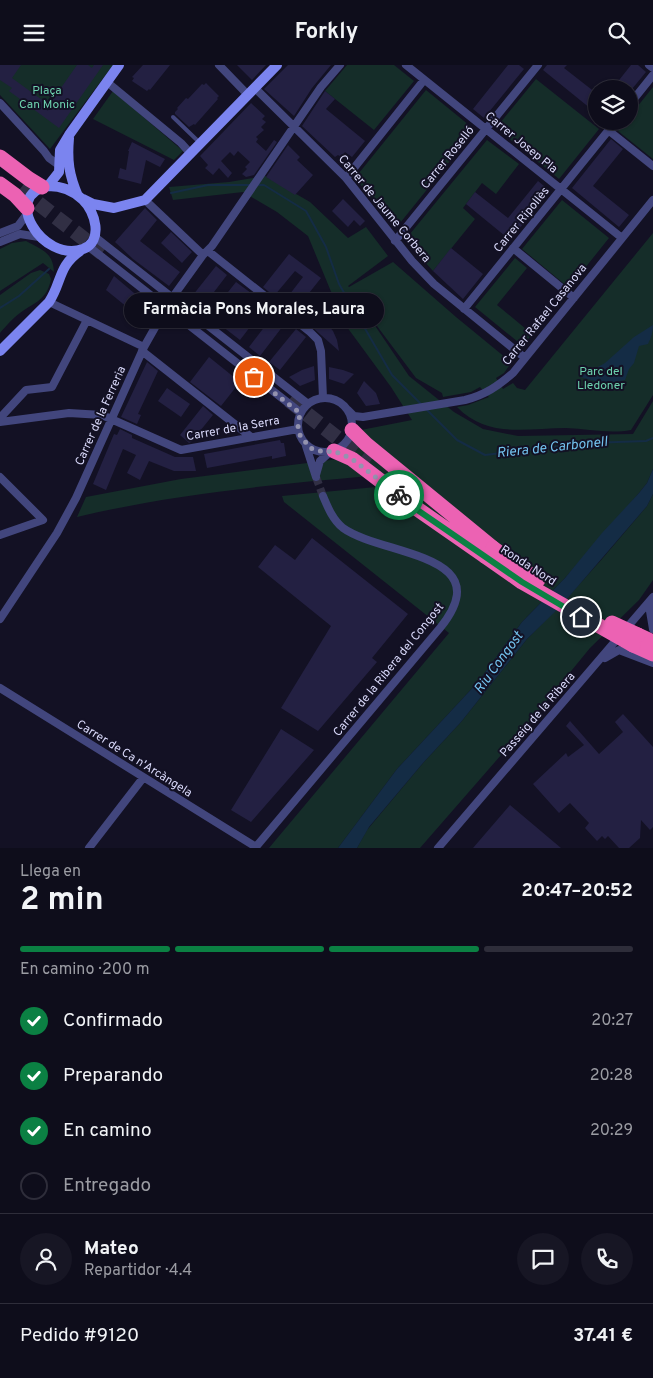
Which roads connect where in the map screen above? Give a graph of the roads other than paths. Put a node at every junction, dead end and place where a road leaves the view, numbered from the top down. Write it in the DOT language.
graph roads {
  1 [pos="119,65"];
  2 [pos="219,65"];
  3 [pos="277,65"];
  4 [pos="340,65"];
  5 [pos="406,65"];
  6 [pos="538,65"];
  7 [pos="649,65"];
  8 [pos="653,68"];
  9 [pos="653,75"];
  10 [pos="424,80"];
  11 [pos="107,82"];
  12 [pos="251,92"];
  13 [pos="638,94"];
  14 [pos="0,103"];
  15 [pos="173,117"];
  16 [pos="294,128"];
  17 [pos="486,129"];
  18 [pos="608,130"];
  19 [pos="69,135"];
  20 [pos="201,144"];
  21 [pos="60,150"];
  22 [pos="44,151"];
  23 [pos="191,154"];
  24 [pos="0,157"];
  25 [pos="0,165"];
  26 [pos="60,165"];
  27 [pos="653,166"];
  28 [pos="0,174"];
  29 [pos="346,178"];
  30 [pos="0,183"];
  31 [pos="45,186"];
  32 [pos="561,189"];
  33 [pos="80,197"];
  34 [pos="145,200"];
  35 [pos="653,200"];
  36 [pos="114,207"];
  37 [pos="27,211"];
  38 [pos="96,225"];
  39 [pos="0,233"];
  40 [pos="40,237"];
  41 [pos="95,237"];
  42 [pos="622,238"];
  43 [pos="395,241"];
  44 [pos="0,242"];
  45 [pos="49,244"];
  46 [pos="85,247"];
  47 [pos="513,248"];
  48 [pos="205,253"];
  49 [pos="61,272"];
  50 [pos="172,298"];
  51 [pos="574,298"];
  52 [pos="48,302"];
  53 [pos="166,308"];
  54 [pos="464,309"];
  55 [pos="87,321"];
  56 [pos="143,349"];
  57 [pos="0,351"];
  58 [pos="525,358"];
  59 [pos="323,398"];
  60 [pos="308,404"];
  61 [pos="348,410"];
  62 [pos="300,413"];
  63 [pos="363,417"];
  64 [pos="0,418"];
  65 [pos="112,419"];
  66 [pos="0,422"];
  67 [pos="298,429"];
  68 [pos="352,429"];
  69 [pos="251,437"];
  70 [pos="304,442"];
  71 [pos="332,451"];
  72 [pos="0,477"];
  73 [pos="323,496"];
  74 [pos="423,501"];
  75 [pos="1,534"];
  76 [pos="489,552"];
  77 [pos="653,597"];
  78 [pos="653,604"];
  79 [pos="638,616"];
  80 [pos="0,619"];
  81 [pos="653,629"];
  82 [pos="635,640"];
  83 [pos="653,642"];
  84 [pos="653,654"];
  85 [pos="653,663"];
  86 [pos="596,665"];
  87 [pos="0,688"];
  88 [pos="143,778"];
  89 [pos="89,848"];
  90 [pos="256,848"];
  91 [pos="438,848"];
  1 -- 11 [label="street"];
  2 -- 12 [label="street, Carrer de Jaume Corbera"];
  3 -- 12 [label="street"];
  4 -- 16 [label="street"];
  5 -- 10 [label="street, Carrer Josep Pla"];
  6 -- 17 [label="street, Carrer Roselló"];
  7 -- 8 [label="street"];
  9 -- 13 [label="street"];
  10 -- 17 [label="street, Carrer Josep Pla"];
  10 -- 29 [label="street"];
  11 -- 19 [label="street"];
  11 -- 23 [label="street"];
  12 -- 16 [label="street, Carrer de Jaume Corbera"];
  12 -- 20 [label="street"];
  14 -- 22 [label="street"];
  15 -- 20 [label="lane"];
  16 -- 29 [label="street, Carrer de Jaume Corbera"];
  16 -- 48 [label="street"];
  17 -- 32 [label="street, Carrer Josep Pla"];
  17 -- 43 [label="street, Carrer Roselló"];
  18 -- 27 [label="street"];
  18 -- 32 [label="street, Carrer Ripollès"];
  19 -- 21 [label="street"];
  19 -- 33 [label="street"];
  20 -- 23 [label="street"];
  21 -- 22 [label="street"];
  21 -- 26 [label="street"];
  22 -- 26 [label="street"];
  23 -- 34 [label="street"];
  24 -- 31 [label="highway"];
  25 -- 28 [label="highway"];
  26 -- 31 [label="street"];
  29 -- 43 [label="street, Carrer de Jaume Corbera"];
  30 -- 37 [label="highway"];
  31 -- 33 [label="street"];
  31 -- 37 [label="street"];
  32 -- 42 [label="street, Carrer Josep Pla"];
  32 -- 47 [label="street, Carrer Ripollès"];
  33 -- 36 [label="street"];
  33 -- 38 [label="street"];
  34 -- 36 [label="street"];
  34 -- 48 [label="street"];
  35 -- 42 [label="street, Carrer Rafael Casanova"];
  36 -- 38 [label="street"];
  37 -- 39 [label="street"];
  37 -- 40 [label="street"];
  38 -- 41 [label="street"];
  40 -- 44 [label="street"];
  40 -- 45 [label="street"];
  41 -- 46 [label="street"];
  41 -- 50 [label="street"];
  42 -- 51 [label="street, Carrer Rafael Casanova"];
  43 -- 54 [label="street, Carrer de Jaume Corbera"];
  45 -- 46 [label="street"];
  45 -- 49 [label="street"];
  46 -- 49 [label="street"];
  46 -- 53 [label="street"];
  47 -- 51 [label="street"];
  47 -- 54 [label="street, Carrer Ripollès"];
  48 -- 50 [label="street"];
  48 -- 59 [label="street"];
  49 -- 52 [label="street"];
  50 -- 60 [label="street"];
  51 -- 58 [label="street, Carrer Rafael Casanova"];
  52 -- 55 [label="street"];
  52 -- 57 [label="street"];
  53 -- 56 [label="street, Carrer de la Ferreria"];
  53 -- 62 [label="street"];
  54 -- 58 [label="street, Carrer de Jaume Corbera"];
  55 -- 56 [label="street"];
  55 -- 64 [label="street"];
  56 -- 65 [label="street, Carrer de la Ferreria"];
  56 -- 69 [label="street"];
  58 -- 63 [label="street, Carrer Rafael Casanova"];
  59 -- 60 [label="street"];
  59 -- 61 [label="street"];
  60 -- 62 [label="street"];
  61 -- 63 [label="street"];
  61 -- 68 [label="street"];
  62 -- 67 [label="street"];
  63 -- 68 [label="street"];
  65 -- 66 [label="street, Carrer de la Serra"];
  65 -- 69 [label="street, Carrer de la Serra"];
  65 -- 80 [label="street, Carrer de la Ferreria"];
  67 -- 69 [label="street, Carrer de la Serra"];
  67 -- 70 [label="street"];
  68 -- 71 [label="street"];
  68 -- 76 [label="highway"];
  70 -- 71 [label="street"];
  70 -- 71 [label="street"];
  71 -- 76 [label="highway"];
  72 -- 75 [label="street"];
  73 -- 90 [label="street, Carrer de la Ribera del Congost"];
  74 -- 76 [label="highway, Ronda Nord"];
  76 -- 82 [label="highway, Ronda Nord, bridge"];
  77 -- 79 [label="street, Passeig de la Ribera"];
  78 -- 79 [label="street"];
  78 -- 81 [label="street"];
  79 -- 86 [label="street, Passeig de la Ribera"];
  82 -- 83 [label="highway, Ronda Nord"];
  82 -- 84 [label="highway, Ronda Nord"];
  85 -- 86 [label="street"];
  86 -- 91 [label="street, Passeig de la Ribera"];
  87 -- 88 [label="street, Carrer de Ca n'Arcàngela"];
  88 -- 89 [label="street"];
  88 -- 90 [label="street, Carrer de Ca n'Arcàngela"];
}
